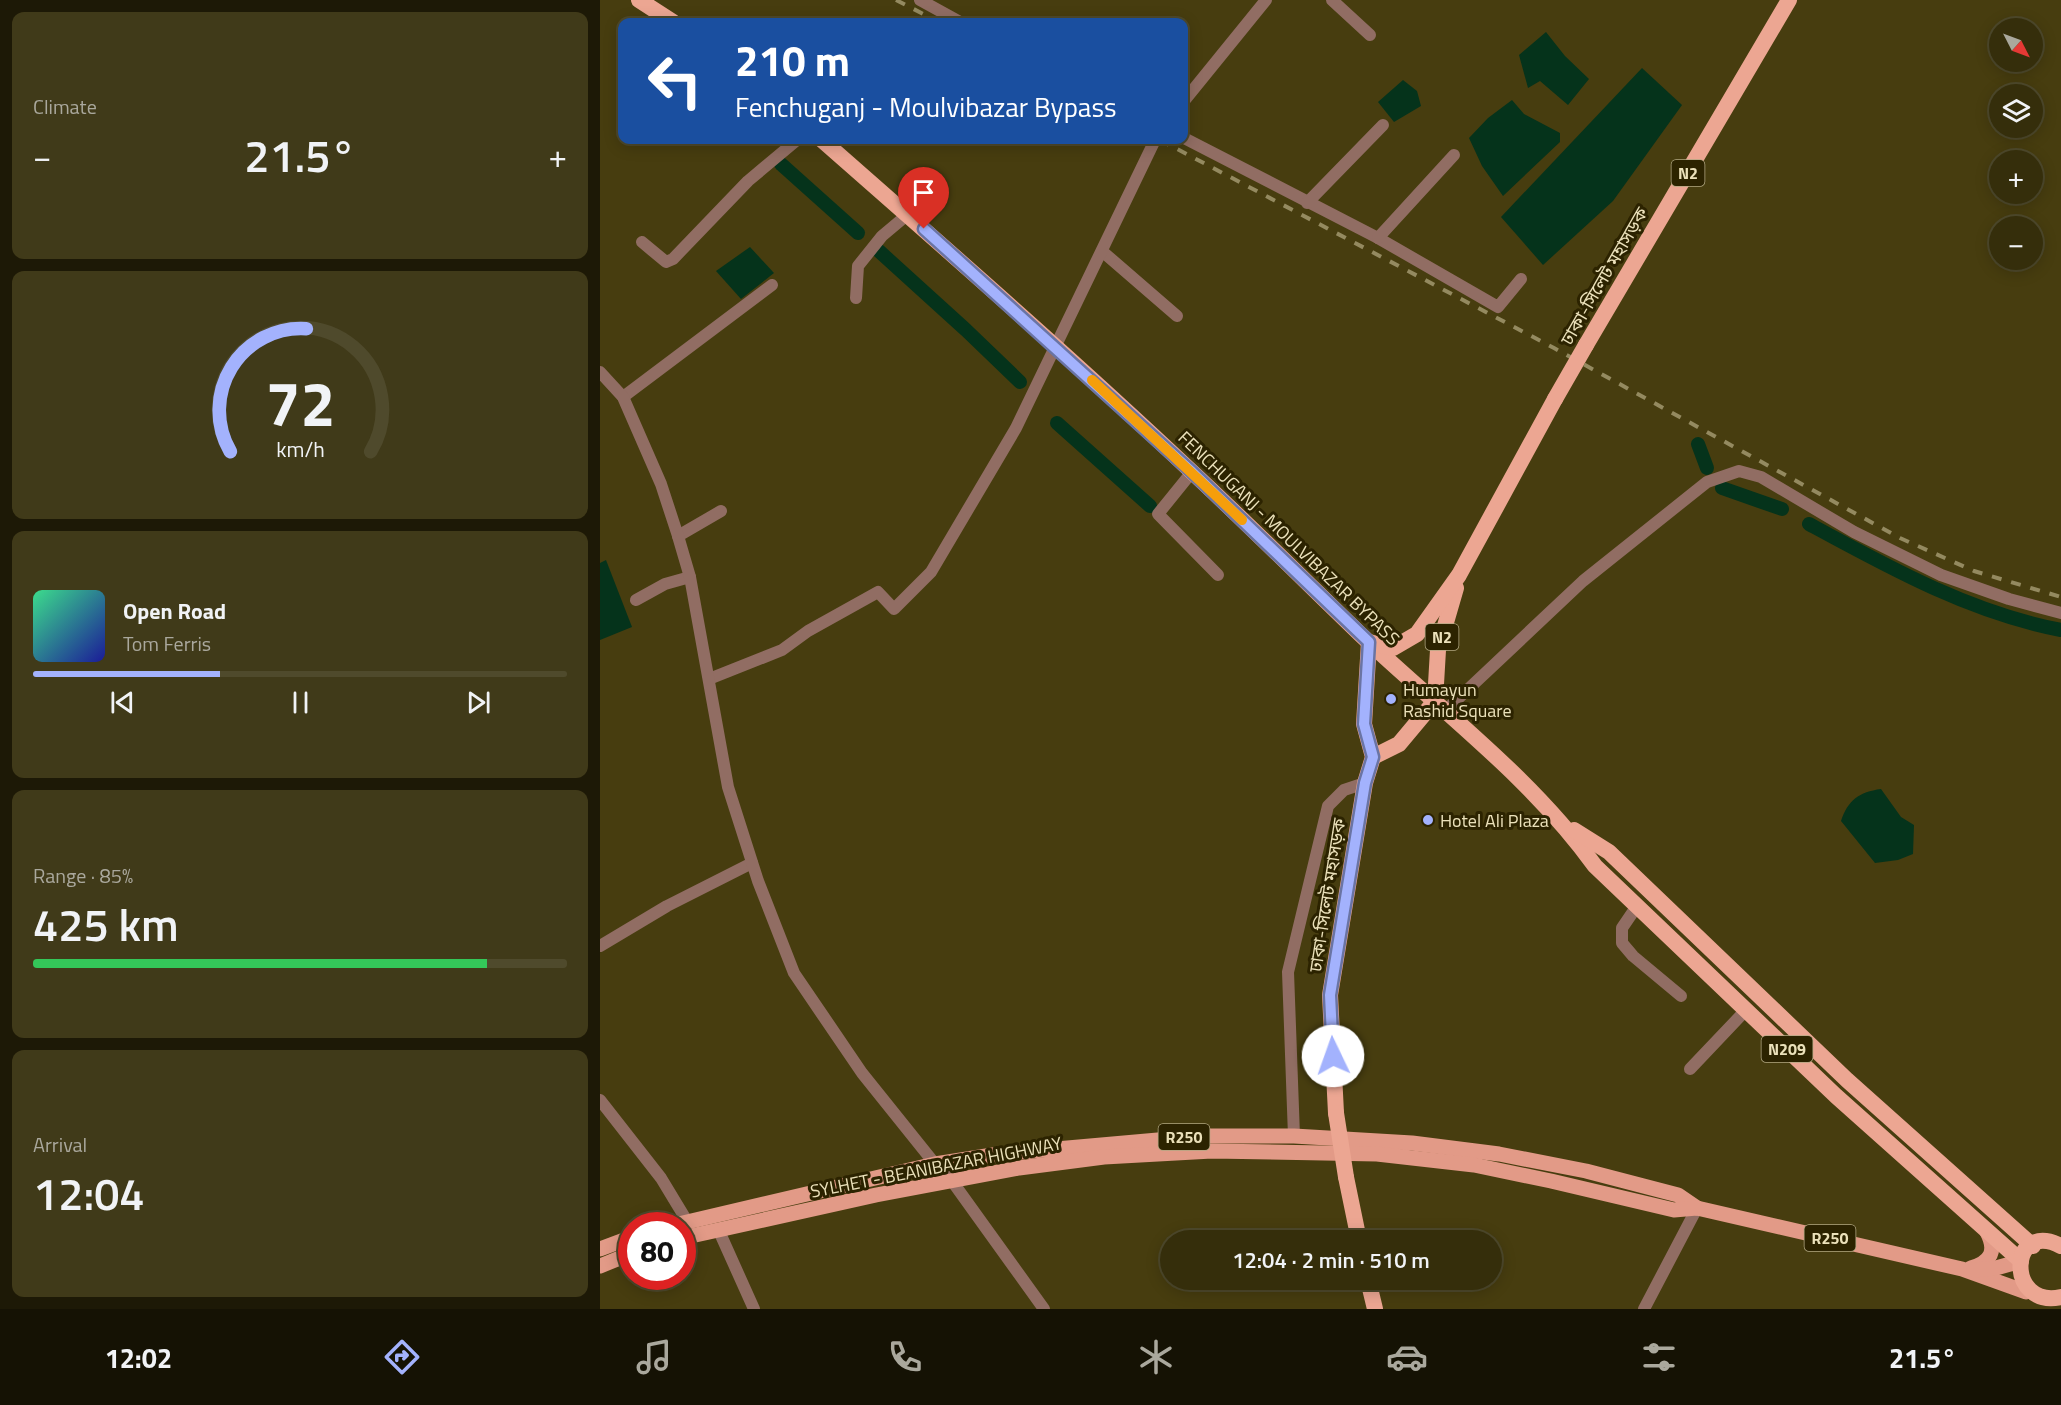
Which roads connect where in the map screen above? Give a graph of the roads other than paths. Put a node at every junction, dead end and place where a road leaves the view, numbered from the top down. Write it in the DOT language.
graph roads {
  1 [pos="639,0"];
  2 [pos="921,0"];
  3 [pos="1266,0"];
  4 [pos="1332,0"];
  5 [pos="1790,0"];
  6 [pos="667,18"];
  7 [pos="953,18"];
  8 [pos="1370,35"];
  9 [pos="1188,96"];
  10 [pos="1383,125"];
  11 [pos="1188,140"];
  12 [pos="792,144"];
  13 [pos="827,144"];
  14 [pos="1153,144"];
  15 [pos="1454,156"];
  16 [pos="1307,203"];
  17 [pos="907,215"];
  18 [pos="1378,238"];
  19 [pos="642,242"];
  20 [pos="1103,252"];
  21 [pos="1521,279"];
  22 [pos="772,285"];
  23 [pos="855,298"];
  24 [pos="1177,316"];
  25 [pos="1054,345"];
  26 [pos="600,372"];
  27 [pos="623,397"];
  28 [pos="1192,472"];
  29 [pos="720,511"];
  30 [pos="678,536"];
  31 [pos="1218,575"];
  32 [pos="1459,575"];
  33 [pos="690,577"];
  34 [pos="636,600"];
  35 [pos="2061,613"];
  36 [pos="1369,642"];
  37 [pos="709,679"];
  38 [pos="1441,705"];
  39 [pos="1373,757"];
  40 [pos="1365,783"];
  41 [pos="1565,824"];
  42 [pos="752,863"];
  43 [pos="1637,906"];
  44 [pos="600,946"];
  45 [pos="1681,996"];
  46 [pos="1746,1010"];
  47 [pos="1690,1068"];
  48 [pos="600,1100"];
  49 [pos="1294,1136"];
  50 [pos="935,1164"];
  51 [pos="952,1181"];
  52 [pos="1697,1208"];
  53 [pos="681,1212"];
  54 [pos="696,1219"];
  55 [pos="1357,1230"];
  56 [pos="719,1231"];
  57 [pos="1986,1232"];
  58 [pos="696,1235"];
  59 [pos="618,1242"];
  60 [pos="2060,1244"];
  61 [pos="2033,1246"];
  62 [pos="600,1249"];
  63 [pos="618,1259"];
  64 [pos="2021,1261"];
  65 [pos="600,1266"];
  66 [pos="1962,1269"];
  67 [pos="1370,1290"];
  68 [pos="2026,1292"];
  69 [pos="2059,1299"];
  70 [pos="754,1309"];
  71 [pos="1044,1309"];
  72 [pos="1375,1309"];
  73 [pos="1644,1309"];
  1 -- 6 [label="highway"];
  2 -- 7 [label="street"];
  3 -- 9 [label="street"];
  4 -- 8 [label="street"];
  5 -- 32 [label="highway, ঢাকা-সিলেট মহাসড়ক / N2, bridge"];
  10 -- 16 [label="street"];
  11 -- 16 [label="street"];
  12 -- 19 [label="street"];
  13 -- 17 [label="highway, FENCHUGANJ - MOULVIBAZAR BYPASS"];
  14 -- 20 [label="street"];
  15 -- 18 [label="street"];
  16 -- 18 [label="street"];
  17 -- 23 [label="street"];
  17 -- 25 [label="highway, FENCHUGANJ - MOULVIBAZAR BYPASS"];
  18 -- 21 [label="street"];
  20 -- 24 [label="street"];
  20 -- 25 [label="street"];
  22 -- 27 [label="street"];
  25 -- 28 [label="highway, FENCHUGANJ - MOULVIBAZAR BYPASS"];
  25 -- 37 [label="street"];
  26 -- 27 [label="street"];
  27 -- 30 [label="street"];
  28 -- 31 [label="street"];
  28 -- 36 [label="highway, FENCHUGANJ - MOULVIBAZAR BYPASS"];
  29 -- 30 [label="street"];
  30 -- 33 [label="street"];
  32 -- 36 [label="highway, ঢাকা-সিলেট মহাসড়ক / N2"];
  32 -- 38 [label="highway, ঢাকা-সিলেট মহাসড়ক / N2"];
  33 -- 34 [label="street"];
  33 -- 37 [label="street"];
  35 -- 38 [label="street"];
  36 -- 38 [label="highway, FENCHUGANJ - MOULVIBAZAR BYPASS"];
  36 -- 39 [label="highway"];
  37 -- 42 [label="street"];
  38 -- 39 [label="highway"];
  38 -- 41 [label="highway, N209"];
  39 -- 40 [label="highway, ঢাকা-সিলেট মহাসড়ক"];
  40 -- 49 [label="street"];
  40 -- 55 [label="highway, ঢাকা-সিলেট মহাসড়ক, bridge"];
  41 -- 43 [label="highway, N209"];
  41 -- 61 [label="highway, N209"];
  42 -- 44 [label="street"];
  42 -- 50 [label="street"];
  43 -- 45 [label="street"];
  43 -- 46 [label="highway, N209"];
  46 -- 47 [label="street"];
  46 -- 57 [label="highway, N209"];
  48 -- 53 [label="street"];
  49 -- 50 [label="main road, SYLHET - BEANIBAZAR HIGHWAY / R250"];
  49 -- 52 [label="main road, SYLHET - BEANIBAZAR HIGHWAY / R250"];
  50 -- 51 [label="street"];
  50 -- 54 [label="main road, SYLHET - BEANIBAZAR HIGHWAY / R250"];
  51 -- 52 [label="main road, SYLHET - BEANIBAZAR HIGHWAY / R250"];
  51 -- 56 [label="main road, SYLHET - BEANIBAZAR HIGHWAY / R250"];
  51 -- 71 [label="street"];
  52 -- 66 [label="main road, R250"];
  52 -- 73 [label="street"];
  56 -- 58 [label="main road, SYLHET - BEANIBAZAR HIGHWAY / R250"];
  56 -- 70 [label="street"];
  57 -- 64 [label="highway, N209"];
  57 -- 66 [label="main road"];
  59 -- 62 [label="main road"];
  60 -- 61 [label="highway"];
  61 -- 64 [label="highway"];
  63 -- 65 [label="main road"];
  64 -- 66 [label="main road, R250"];
  64 -- 68 [label="highway"];
  66 -- 68 [label="main road, R250"];
  67 -- 72 [label="highway"];
  68 -- 69 [label="highway"];
}
